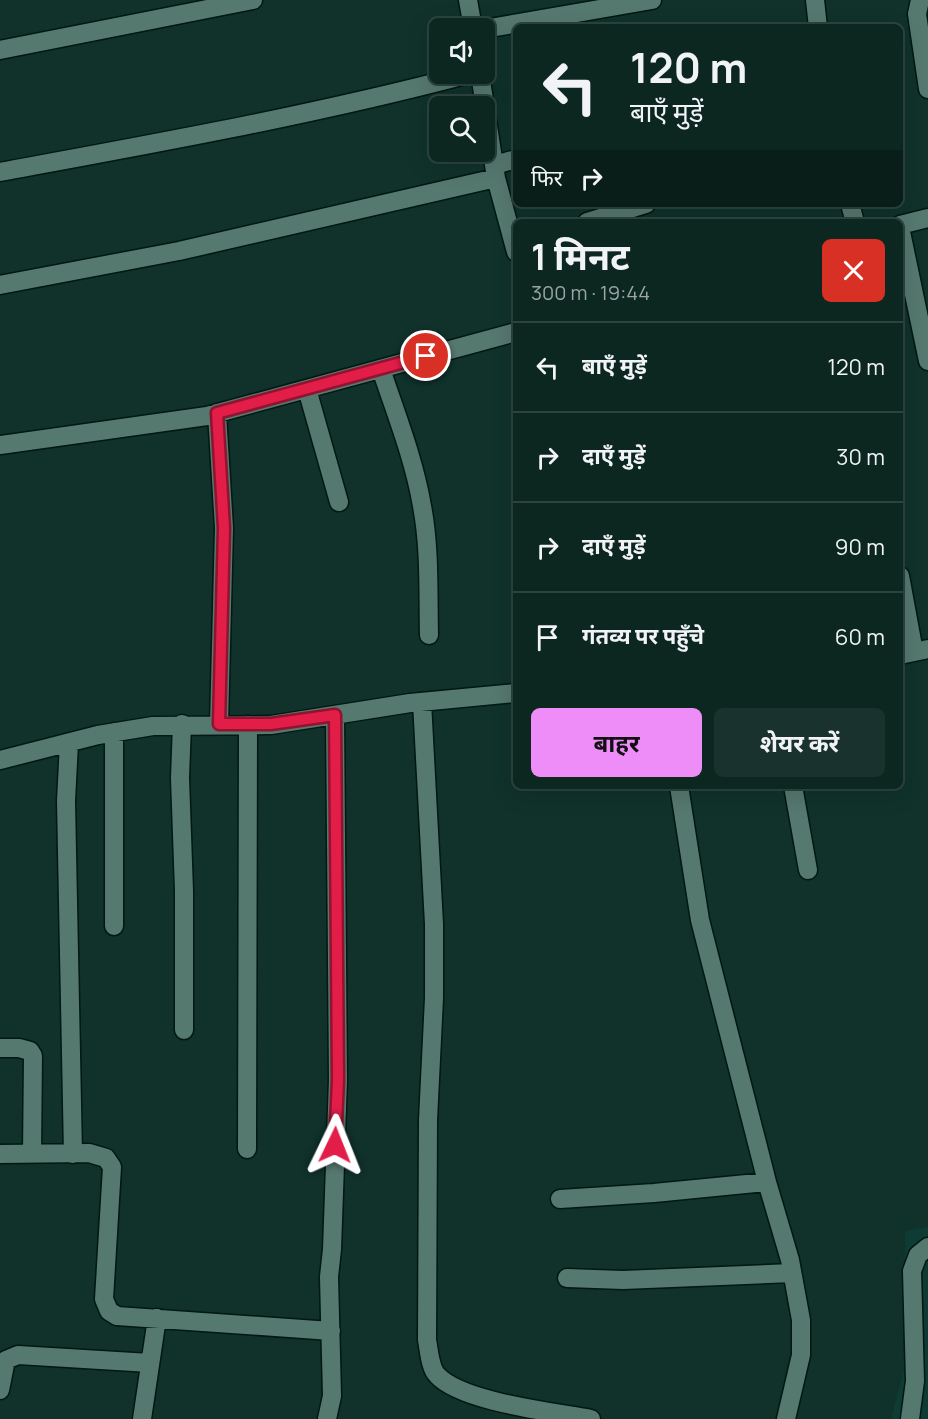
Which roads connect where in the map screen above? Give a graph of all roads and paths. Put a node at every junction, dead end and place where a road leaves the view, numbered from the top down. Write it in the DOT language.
graph roads {
  1 [pos="253,0"];
  2 [pos="468,0"];
  3 [pos="652,0"];
  4 [pos="814,0"];
  5 [pos="920,0"];
  6 [pos="471,18"];
  7 [pos="818,24"];
  8 [pos="495,27"];
  9 [pos="0,50"];
  10 [pos="430,84"];
  11 [pos="482,84"];
  12 [pos="928,89"];
  13 [pos="513,161"];
  14 [pos="496,171"];
  15 [pos="0,172"];
  16 [pos="636,207"];
  17 [pos="928,218"];
  18 [pos="597,219"];
  19 [pos="903,225"];
  20 [pos="513,238"];
  21 [pos="903,240"];
  22 [pos="0,285"];
  23 [pos="513,333"];
  24 [pos="928,361"];
  25 [pos="381,369"];
  26 [pos="307,389"];
  27 [pos="217,413"];
  28 [pos="0,445"];
  29 [pos="339,502"];
  30 [pos="903,592"];
  31 [pos="429,635"];
  32 [pos="914,652"];
  33 [pos="513,693"];
  34 [pos="422,702"];
  35 [pos="335,715"];
  36 [pos="182,724"];
  37 [pos="219,724"];
  38 [pos="248,725"];
  39 [pos="114,732"];
  40 [pos="69,743"];
  41 [pos="0,760"];
  42 [pos="679,789"];
  43 [pos="794,789"];
  44 [pos="808,870"];
  45 [pos="114,926"];
  46 [pos="184,1030"];
  47 [pos="0,1048"];
  48 [pos="247,1149"];
  49 [pos="0,1154"];
  50 [pos="32,1154"];
  51 [pos="73,1154"];
  52 [pos="767,1182"];
  53 [pos="560,1199"];
  54 [pos="928,1247"];
  55 [pos="792,1273"];
  56 [pos="567,1278"];
  57 [pos="157,1318"];
  58 [pos="331,1331"];
  59 [pos="150,1363"];
  60 [pos="0,1390"];
  61 [pos="141,1419"];
  62 [pos="327,1419"];
  63 [pos="591,1419"];
  64 [pos="786,1419"];
  65 [pos="910,1419"];
  1 -- 9 [label="street"];
  2 -- 6 [label="street"];
  3 -- 8 [label="street"];
  4 -- 7 [label="street"];
  5 -- 12 [label="street"];
  10 -- 15 [label="street"];
  11 -- 14 [label="street"];
  13 -- 14 [label="street"];
  14 -- 20 [label="street"];
  14 -- 22 [label="street"];
  16 -- 18 [label="street"];
  17 -- 19 [label="street"];
  21 -- 24 [label="street"];
  23 -- 25 [label="street"];
  25 -- 26 [label="street"];
  25 -- 31 [label="street"];
  26 -- 27 [label="street"];
  26 -- 29 [label="street"];
  27 -- 28 [label="street"];
  27 -- 37 [label="street"];
  30 -- 32 [label="street"];
  33 -- 34 [label="street"];
  34 -- 35 [label="street"];
  34 -- 63 [label="street"];
  35 -- 38 [label="street"];
  35 -- 58 [label="street"];
  36 -- 37 [label="street"];
  36 -- 39 [label="street"];
  36 -- 46 [label="street"];
  37 -- 38 [label="street"];
  38 -- 48 [label="street"];
  39 -- 40 [label="street"];
  39 -- 45 [label="street"];
  40 -- 41 [label="street"];
  40 -- 51 [label="street"];
  42 -- 52 [label="street"];
  43 -- 44 [label="street"];
  47 -- 50 [label="street"];
  49 -- 50 [label="street"];
  50 -- 51 [label="street"];
  51 -- 57 [label="street"];
  52 -- 53 [label="street"];
  52 -- 55 [label="street"];
  54 -- 65 [label="street"];
  55 -- 56 [label="street"];
  55 -- 64 [label="street"];
  57 -- 58 [label="street"];
  57 -- 59 [label="street"];
  58 -- 62 [label="street"];
  59 -- 60 [label="street"];
  59 -- 61 [label="street"];
}
